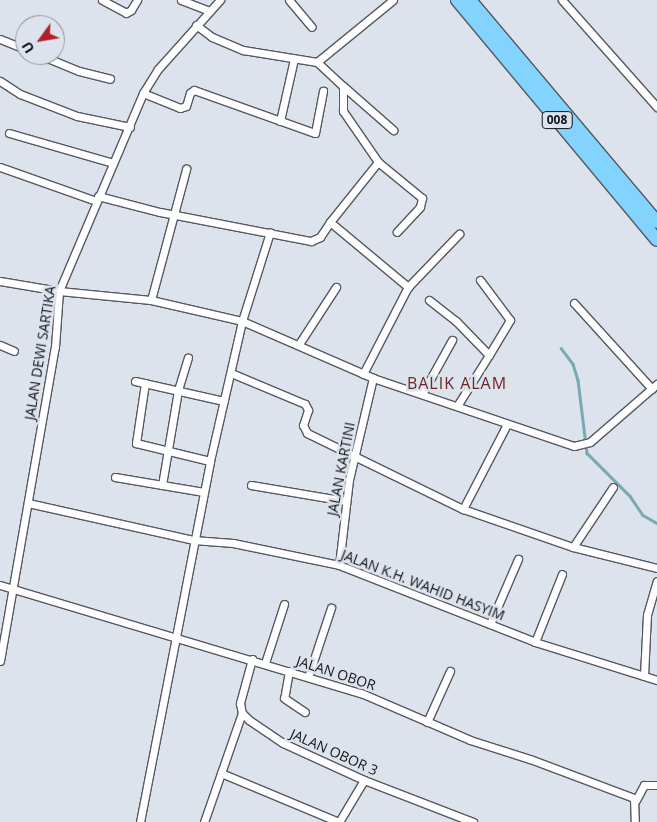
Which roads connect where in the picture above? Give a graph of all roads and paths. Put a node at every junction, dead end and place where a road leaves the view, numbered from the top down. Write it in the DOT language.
graph roads {
  1 [pos="102,0"];
  2 [pos="137,0"];
  3 [pos="181,0"];
  4 [pos="220,0"];
  5 [pos="289,0"];
  6 [pos="393,0"];
  7 [pos="457,0"];
  8 [pos="470,0"];
  9 [pos="562,0"];
  10 [pos="209,11"];
  11 [pos="196,25"];
  12 [pos="312,27"];
  13 [pos="0,39"];
  14 [pos="15,45"];
  15 [pos="294,58"];
  16 [pos="317,62"];
  17 [pos="65,65"];
  18 [pos="110,79"];
  19 [pos="0,81"];
  20 [pos="343,86"];
  21 [pos="323,91"];
  22 [pos="143,93"];
  23 [pos="657,107"];
  24 [pos="280,121"];
  25 [pos="130,127"];
  26 [pos="394,130"];
  27 [pos="9,133"];
  28 [pos="378,162"];
  29 [pos="113,163"];
  30 [pos="0,167"];
  31 [pos="186,169"];
  32 [pos="97,198"];
  33 [pos="173,214"];
  34 [pos="330,222"];
  35 [pos="657,222"];
  36 [pos="270,232"];
  37 [pos="397,232"];
  38 [pos="459,234"];
  39 [pos="657,240"];
  40 [pos="480,280"];
  41 [pos="0,281"];
  42 [pos="336,287"];
  43 [pos="408,287"];
  44 [pos="59,292"];
  45 [pos="152,300"];
  46 [pos="429,300"];
  47 [pos="574,303"];
  48 [pos="242,320"];
  49 [pos="452,340"];
  50 [pos="299,344"];
  51 [pos="0,345"];
  52 [pos="14,351"];
  53 [pos="489,355"];
  54 [pos="188,356"];
  55 [pos="231,373"];
  56 [pos="363,374"];
  57 [pos="374,378"];
  58 [pos="135,381"];
  59 [pos="145,383"];
  60 [pos="655,387"];
  61 [pos="178,390"];
  62 [pos="422,394"];
  63 [pos="224,401"];
  64 [pos="456,406"];
  65 [pos="507,424"];
  66 [pos="169,451"];
  67 [pos="354,458"];
  68 [pos="210,460"];
  69 [pos="115,476"];
  70 [pos="162,485"];
  71 [pos="251,485"];
  72 [pos="612,487"];
  73 [pos="204,492"];
  74 [pos="346,501"];
  75 [pos="28,503"];
  76 [pos="463,509"];
  77 [pos="193,540"];
  78 [pos="573,547"];
  79 [pos="518,560"];
  80 [pos="339,565"];
  81 [pos="657,568"];
  82 [pos="562,574"];
  83 [pos="657,581"];
  84 [pos="0,585"];
  85 [pos="13,587"];
  86 [pos="284,604"];
  87 [pos="331,608"];
  88 [pos="490,624"];
  89 [pos="175,640"];
  90 [pos="535,642"];
  91 [pos="252,659"];
  92 [pos="0,661"];
  93 [pos="265,663"];
  94 [pos="289,671"];
  95 [pos="450,671"];
  96 [pos="644,676"];
  97 [pos="308,677"];
  98 [pos="657,680"];
  99 [pos="305,712"];
  100 [pos="242,713"];
  101 [pos="428,722"];
  102 [pos="221,774"];
  103 [pos="364,780"];
  104 [pos="657,785"];
  105 [pos="636,800"];
  106 [pos="140,822"];
  107 [pos="204,822"];
  108 [pos="339,822"];
  109 [pos="473,822"];
  110 [pos="635,822"];
  1 -- 2 [label="street"];
  3 -- 10 [label="street"];
  4 -- 10 [label="street, JALAN DEWI SARTIKA"];
  5 -- 12 [label="street"];
  6 -- 16 [label="street"];
  7 -- 39 [label="highway, 008"];
  8 -- 35 [label="highway, 008"];
  9 -- 23 [label="street"];
  10 -- 11 [label="street, JALAN DEWI SARTIKA"];
  11 -- 15 [label="street"];
  11 -- 22 [label="street, JALAN DEWI SARTIKA"];
  13 -- 14 [label="street"];
  15 -- 16 [label="street"];
  15 -- 24 [label="street"];
  16 -- 20 [label="street"];
  17 -- 18 [label="street"];
  19 -- 25 [label="street"];
  20 -- 26 [label="street"];
  20 -- 28 [label="street"];
  21 -- 24 [label="street"];
  22 -- 24 [label="street"];
  22 -- 25 [label="street, JALAN DEWI SARTIKA"];
  25 -- 29 [label="street, JALAN DEWI SARTIKA"];
  27 -- 29 [label="street"];
  28 -- 34 [label="street"];
  28 -- 37 [label="street"];
  29 -- 32 [label="street, JALAN DEWI SARTIKA"];
  30 -- 32 [label="street"];
  31 -- 33 [label="street"];
  32 -- 33 [label="street"];
  32 -- 44 [label="street, JALAN DEWI SARTIKA"];
  33 -- 36 [label="street"];
  33 -- 45 [label="street"];
  34 -- 36 [label="street"];
  34 -- 43 [label="street"];
  36 -- 48 [label="street"];
  38 -- 43 [label="street"];
  40 -- 53 [label="street"];
  41 -- 44 [label="street"];
  42 -- 50 [label="street"];
  43 -- 56 [label="street"];
  44 -- 45 [label="street"];
  44 -- 75 [label="street, JALAN DEWI SARTIKA"];
  45 -- 48 [label="street"];
  46 -- 53 [label="street"];
  47 -- 60 [label="street"];
  48 -- 50 [label="street"];
  48 -- 55 [label="street"];
  49 -- 62 [label="street"];
  50 -- 56 [label="street"];
  51 -- 52 [label="street"];
  53 -- 64 [label="street"];
  54 -- 61 [label="street"];
  55 -- 63 [label="street"];
  55 -- 67 [label="street"];
  56 -- 57 [label="street"];
  57 -- 62 [label="street"];
  57 -- 67 [label="street, JALAN KARTINI"];
  58 -- 59 [label="street"];
  59 -- 61 [label="street"];
  59 -- 66 [label="street"];
  60 -- 65 [label="street"];
  61 -- 63 [label="street"];
  61 -- 66 [label="street"];
  62 -- 64 [label="street"];
  63 -- 68 [label="street"];
  64 -- 65 [label="street"];
  65 -- 76 [label="street"];
  66 -- 68 [label="street"];
  66 -- 70 [label="street"];
  67 -- 74 [label="street, JALAN KARTINI"];
  67 -- 76 [label="street"];
  68 -- 73 [label="street"];
  69 -- 70 [label="street"];
  70 -- 73 [label="street"];
  71 -- 74 [label="street"];
  72 -- 78 [label="street"];
  73 -- 77 [label="street"];
  74 -- 80 [label="street, JALAN KARTINI"];
  75 -- 77 [label="street, JALAN K.H. WAHID HASYIM"];
  75 -- 85 [label="street, JALAN DEWI SARTIKA"];
  76 -- 78 [label="street"];
  77 -- 80 [label="street, JALAN K.H. WAHID HASYIM"];
  77 -- 89 [label="street"];
  78 -- 81 [label="street"];
  79 -- 88 [label="street"];
  80 -- 88 [label="street, JALAN K.H. WAHID HASYIM"];
  82 -- 90 [label="street"];
  83 -- 96 [label="street"];
  84 -- 85 [label="street, JALAN OBOR"];
  85 -- 89 [label="street, JALAN OBOR"];
  85 -- 92 [label="street, JALAN DEWI SARTIKA"];
  86 -- 93 [label="street"];
  87 -- 97 [label="street"];
  88 -- 90 [label="street, JALAN K.H. WAHID HASYIM"];
  89 -- 91 [label="street, JALAN OBOR"];
  89 -- 106 [label="street"];
  90 -- 96 [label="street, JALAN K.H. WAHID HASYIM"];
  91 -- 93 [label="street, JALAN OBOR"];
  91 -- 100 [label="street"];
  93 -- 94 [label="street, JALAN OBOR"];
  94 -- 97 [label="street, JALAN OBOR"];
  94 -- 99 [label="street"];
  95 -- 101 [label="street"];
  96 -- 98 [label="street, JALAN K.H. WAHID HASYIM"];
  97 -- 101 [label="street, JALAN OBOR"];
  100 -- 102 [label="street"];
  100 -- 103 [label="street, JALAN OBOR 3"];
  101 -- 105 [label="street, JALAN OBOR"];
  102 -- 107 [label="street"];
  102 -- 108 [label="street"];
  103 -- 108 [label="street"];
  103 -- 109 [label="street, JALAN OBOR 3"];
  104 -- 105 [label="street"];
  105 -- 110 [label="street"];
}
